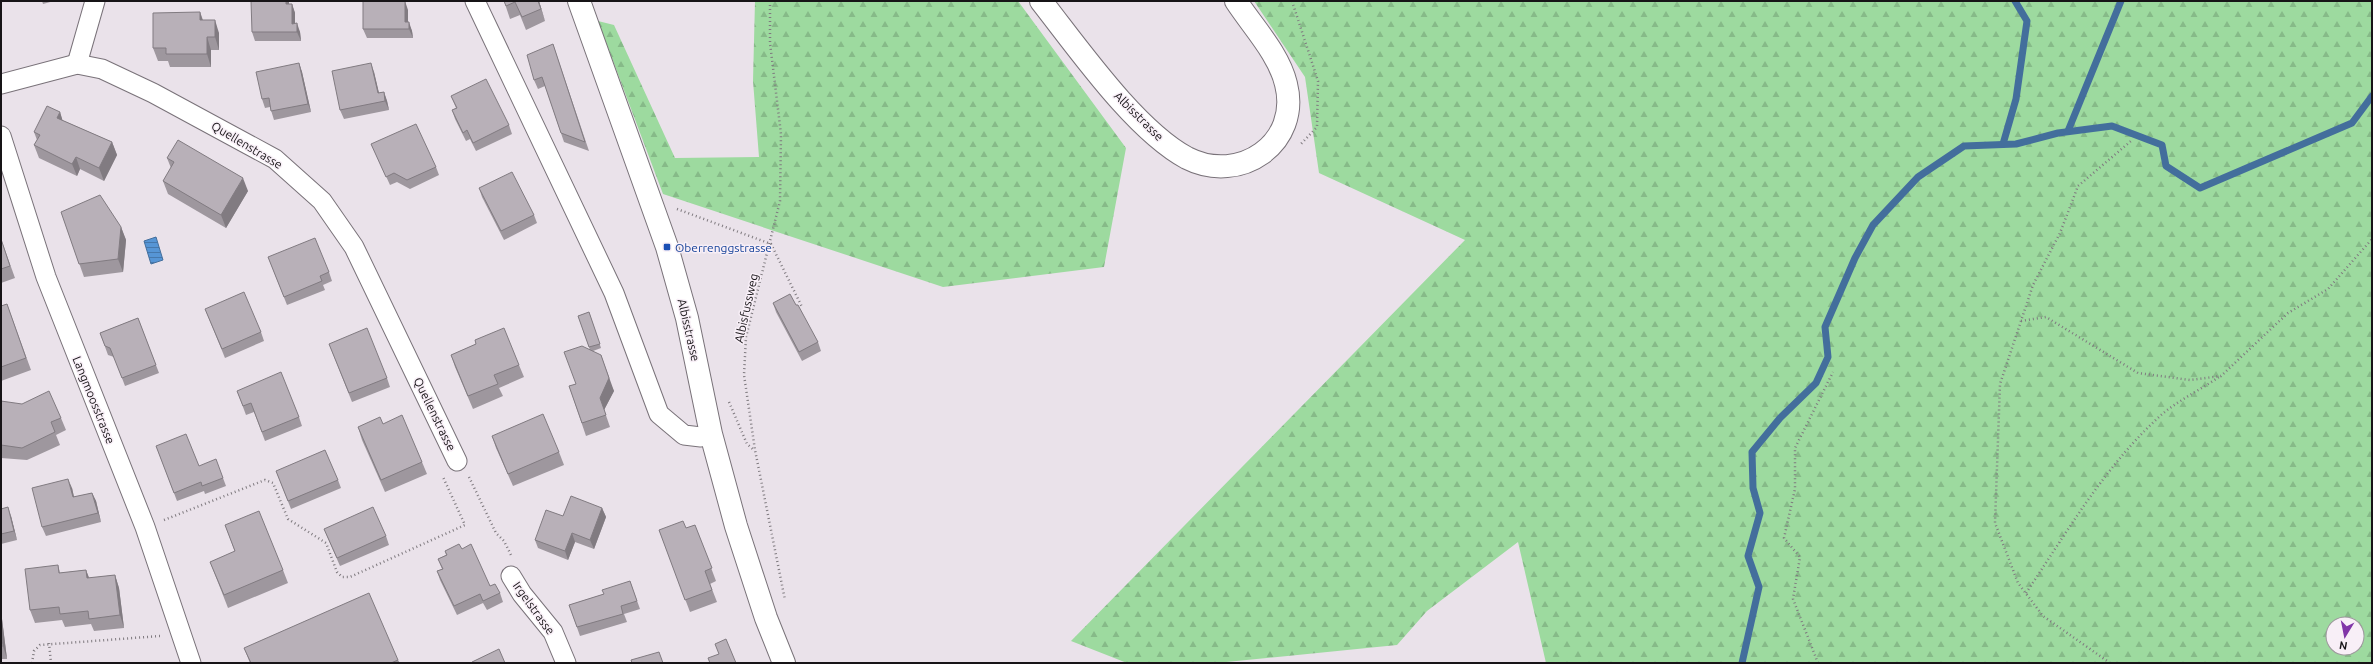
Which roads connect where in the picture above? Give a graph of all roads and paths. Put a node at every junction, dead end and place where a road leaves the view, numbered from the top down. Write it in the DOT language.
graph roads {
  1 [pos="95,1"];
  2 [pos="475,1"];
  3 [pos="579,1"];
  4 [pos="770,1"];
  5 [pos="1041,1"];
  6 [pos="1236,1"];
  7 [pos="77,64"];
  8 [pos="1,84"];
  9 [pos="1,136"];
  10 [pos="2131,141"];
  11 [pos="655,211"];
  12 [pos="2372,239"];
  13 [pos="771,244"];
  14 [pos="802,308"];
  15 [pos="2021,321"];
  16 [pos="1833,372"];
  17 [pos="2221,376"];
  18 [pos="711,434"];
  19 [pos="457,461"];
  20 [pos="445,481"];
  21 [pos="158,522"];
  22 [pos="511,576"];
  23 [pos="2026,593"];
  24 [pos="786,601"];
  25 [pos="180,630"];
  26 [pos="49,643"];
  27 [pos="32,663"];
  28 [pos="51,663"];
  29 [pos="191,663"];
  30 [pos="566,663"];
  31 [pos="784,663"];
  32 [pos="1818,663"];
  33 [pos="2110,663"];
  1 -- 7 [label="street"];
  2 -- 18 [label="street"];
  3 -- 11 [label="main road, Albisstrasse"];
  4 -- 13 [label="path, Albisfussweg"];
  5 -- 6 [label="main road, Albisstrasse"];
  7 -- 8 [label="street, Quellenstrasse"];
  7 -- 19 [label="street, Quellenstrasse"];
  9 -- 25 [label="street, Langmoosstrasse"];
  10 -- 15 [label="path"];
  11 -- 13 [label="path"];
  11 -- 18 [label="main road, Albisstrasse"];
  12 -- 17 [label="path"];
  13 -- 14 [label="path"];
  13 -- 24 [label="path, Albisfussweg"];
  15 -- 17 [label="path"];
  15 -- 23 [label="path"];
  16 -- 32 [label="path"];
  17 -- 23 [label="path"];
  18 -- 31 [label="main road, Albisstrasse"];
  19 -- 22 [label="path"];
  20 -- 21 [label="path"];
  22 -- 30 [label="street, Irgelstrasse"];
  23 -- 33 [label="path"];
  25 -- 26 [label="path"];
  25 -- 29 [label="street, Langmoosstrasse"];
  26 -- 27 [label="path"];
  26 -- 28 [label="path"];
}
